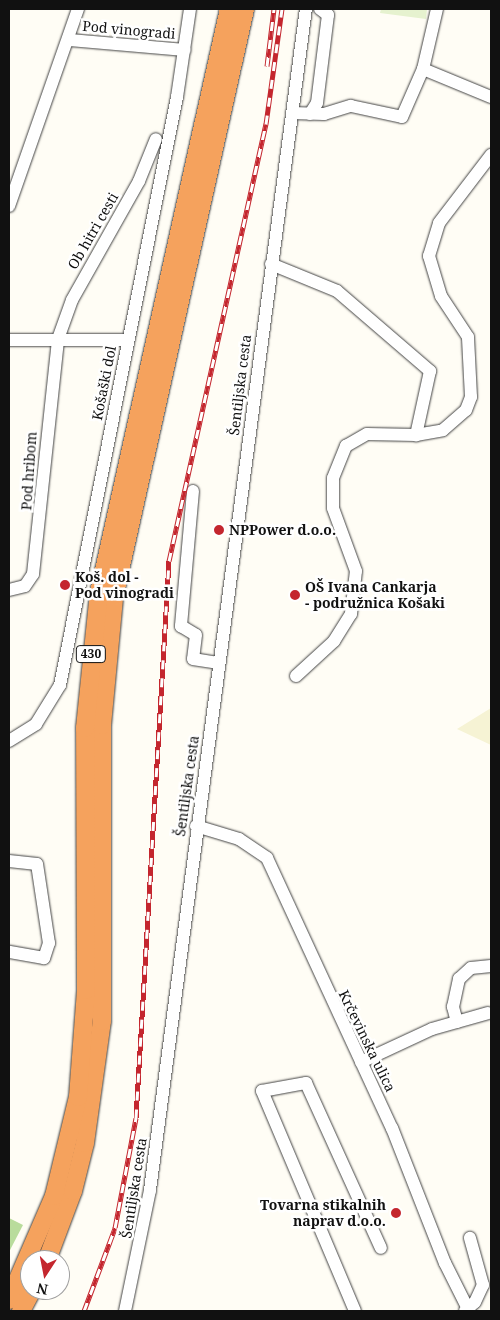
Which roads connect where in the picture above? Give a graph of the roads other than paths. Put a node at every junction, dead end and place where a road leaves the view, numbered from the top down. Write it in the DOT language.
graph roads {
  1 [pos="78,9"];
  2 [pos="190,9"];
  3 [pos="229,9"];
  4 [pos="245,9"];
  5 [pos="306,9"];
  6 [pos="320,9"];
  7 [pos="437,9"];
  8 [pos="70,40"];
  9 [pos="184,50"];
  10 [pos="423,69"];
  11 [pos="491,97"];
  12 [pos="292,113"];
  13 [pos="310,114"];
  14 [pos="156,140"];
  15 [pos="491,155"];
  16 [pos="10,199"];
  17 [pos="271,264"];
  18 [pos="58,339"];
  19 [pos="9,340"];
  20 [pos="128,340"];
  21 [pos="416,435"];
  22 [pos="194,491"];
  23 [pos="9,590"];
  24 [pos="218,663"];
  25 [pos="296,676"];
  26 [pos="9,741"];
  27 [pos="196,826"];
  28 [pos="9,861"];
  29 [pos="9,952"];
  30 [pos="491,966"];
  31 [pos="488,1013"];
  32 [pos="457,1022"];
  33 [pos="361,1062"];
  34 [pos="470,1238"];
  35 [pos="380,1248"];
  36 [pos="51,1250"];
  37 [pos="9,1300"];
  38 [pos="127,1311"];
  39 [pos="355,1311"];
  40 [pos="467,1311"];
  1 -- 8 [label="street, Pod vinogradi"];
  2 -- 9 [label="street, Košaški dol"];
  3 -- 37 [label="highway, 430"];
  4 -- 36 [label="highway, 430"];
  5 -- 12 [label="street, Šentiljska cesta"];
  6 -- 13 [label="street"];
  7 -- 10 [label="street"];
  8 -- 9 [label="street, Pod vinogradi"];
  8 -- 16 [label="street, Pod vinogradi"];
  9 -- 20 [label="street, Košaški dol"];
  10 -- 11 [label="street"];
  10 -- 13 [label="street"];
  12 -- 13 [label="street"];
  12 -- 17 [label="street, Šentiljska cesta"];
  14 -- 18 [label="street, Ob hitri cesti"];
  15 -- 21 [label="street"];
  17 -- 21 [label="street"];
  17 -- 24 [label="street, Šentiljska cesta"];
  18 -- 19 [label="street"];
  18 -- 20 [label="street"];
  18 -- 23 [label="street, Pod hribom"];
  20 -- 26 [label="street, Košaški dol"];
  21 -- 25 [label="street"];
  22 -- 24 [label="street"];
  24 -- 27 [label="street, Šentiljska cesta"];
  27 -- 33 [label="street, Krčevinska ulica"];
  27 -- 38 [label="street, Šentiljska cesta"];
  28 -- 29 [label="street"];
  30 -- 32 [label="street"];
  31 -- 32 [label="street"];
  32 -- 33 [label="street"];
  33 -- 40 [label="street, Krčevinska ulica"];
  34 -- 40 [label="street, Krčevinska ulica"];
  35 -- 39 [label="street"];
}
